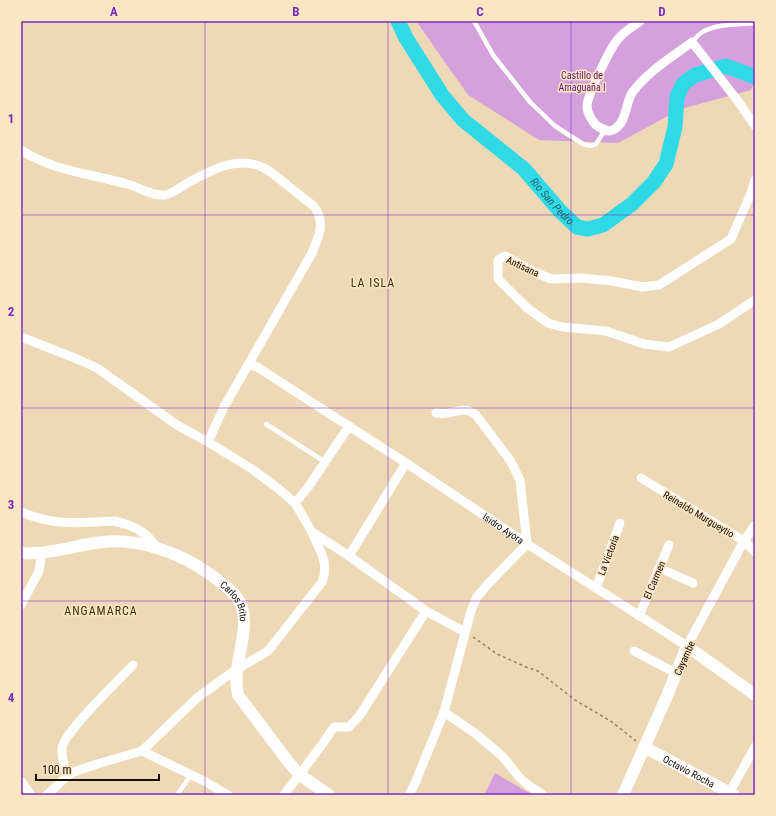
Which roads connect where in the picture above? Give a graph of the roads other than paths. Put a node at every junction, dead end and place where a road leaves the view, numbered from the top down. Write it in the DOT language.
graph roads {
  1 [pos="474,21"];
  2 [pos="640,21"];
  3 [pos="755,23"];
  4 [pos="692,42"];
  5 [pos="755,126"];
  6 [pos="605,130"];
  7 [pos="21,150"];
  8 [pos="755,180"];
  9 [pos="755,300"];
  10 [pos="21,337"];
  11 [pos="249,364"];
  12 [pos="436,413"];
  13 [pos="266,424"];
  14 [pos="349,426"];
  15 [pos="208,442"];
  16 [pos="324,462"];
  17 [pos="406,463"];
  18 [pos="641,478"];
  19 [pos="295,503"];
  20 [pos="21,512"];
  21 [pos="620,523"];
  22 [pos="755,525"];
  23 [pos="312,532"];
  24 [pos="744,541"];
  25 [pos="527,544"];
  26 [pos="669,545"];
  27 [pos="156,547"];
  28 [pos="42,552"];
  29 [pos="755,552"];
  30 [pos="21,553"];
  31 [pos="349,556"];
  32 [pos="659,568"];
  33 [pos="693,583"];
  34 [pos="596,588"];
  35 [pos="21,605"];
  36 [pos="426,611"];
  37 [pos="639,616"];
  38 [pos="465,632"];
  39 [pos="688,646"];
  40 [pos="634,651"];
  41 [pos="133,665"];
  42 [pos="237,669"];
  43 [pos="676,673"];
  44 [pos="755,695"];
  45 [pos="444,712"];
  46 [pos="644,747"];
  47 [pos="755,747"];
  48 [pos="142,751"];
  49 [pos="191,775"];
  50 [pos="300,775"];
  51 [pos="67,776"];
  52 [pos="21,781"];
  53 [pos="731,794"];
  54 [pos="31,795"];
  55 [pos="46,795"];
  56 [pos="177,795"];
  57 [pos="228,795"];
  58 [pos="284,795"];
  59 [pos="329,795"];
  60 [pos="409,795"];
  61 [pos="543,795"];
  62 [pos="623,795"];
  1 -- 6 [label="lane"];
  2 -- 6 [label="street"];
  3 -- 4 [label="lane"];
  4 -- 5 [label="street"];
  4 -- 6 [label="street"];
  7 -- 11 [label="street"];
  8 -- 9 [label="street, Antisana"];
  10 -- 15 [label="street"];
  11 -- 14 [label="street, Isidro Ayora"];
  11 -- 15 [label="street"];
  12 -- 25 [label="street"];
  13 -- 16 [label="lane"];
  14 -- 16 [label="street"];
  14 -- 17 [label="street, Isidro Ayora"];
  15 -- 19 [label="street"];
  16 -- 19 [label="street"];
  17 -- 25 [label="street, Isidro Ayora"];
  17 -- 31 [label="street"];
  18 -- 24 [label="street, Reinaldo Murgueytio"];
  19 -- 23 [label="street"];
  20 -- 27 [label="street"];
  21 -- 34 [label="street, La Victoria"];
  22 -- 24 [label="street, Cayambe"];
  23 -- 31 [label="street"];
  23 -- 42 [label="street"];
  24 -- 29 [label="street, Reinaldo Murgueytio"];
  24 -- 39 [label="street, Cayambe"];
  25 -- 34 [label="street, Isidro Ayora"];
  25 -- 38 [label="street"];
  26 -- 32 [label="street, El Carmen"];
  27 -- 28 [label="street, Carlos Brito"];
  27 -- 42 [label="street, Carlos Brito"];
  28 -- 30 [label="street, Carlos Brito"];
  28 -- 35 [label="street"];
  31 -- 36 [label="street"];
  32 -- 33 [label="street"];
  32 -- 37 [label="street, El Carmen"];
  34 -- 37 [label="street, Isidro Ayora"];
  36 -- 38 [label="street"];
  36 -- 50 [label="street"];
  37 -- 39 [label="street, Isidro Ayora"];
  38 -- 45 [label="street"];
  39 -- 43 [label="street, Cayambe"];
  39 -- 44 [label="street, Isidro Ayora"];
  40 -- 43 [label="street"];
  41 -- 51 [label="street"];
  42 -- 48 [label="street"];
  42 -- 50 [label="street, Carlos Brito"];
  43 -- 46 [label="street, Cayambe"];
  45 -- 60 [label="street"];
  45 -- 61 [label="street"];
  46 -- 53 [label="street, Octavio Rocha"];
  46 -- 62 [label="street, Cayambe"];
  47 -- 53 [label="street"];
  48 -- 49 [label="street"];
  48 -- 51 [label="street"];
  49 -- 56 [label="lane"];
  49 -- 57 [label="street"];
  50 -- 58 [label="street"];
  50 -- 59 [label="street, Carlos Brito"];
  51 -- 55 [label="street"];
  52 -- 54 [label="street"];
}
